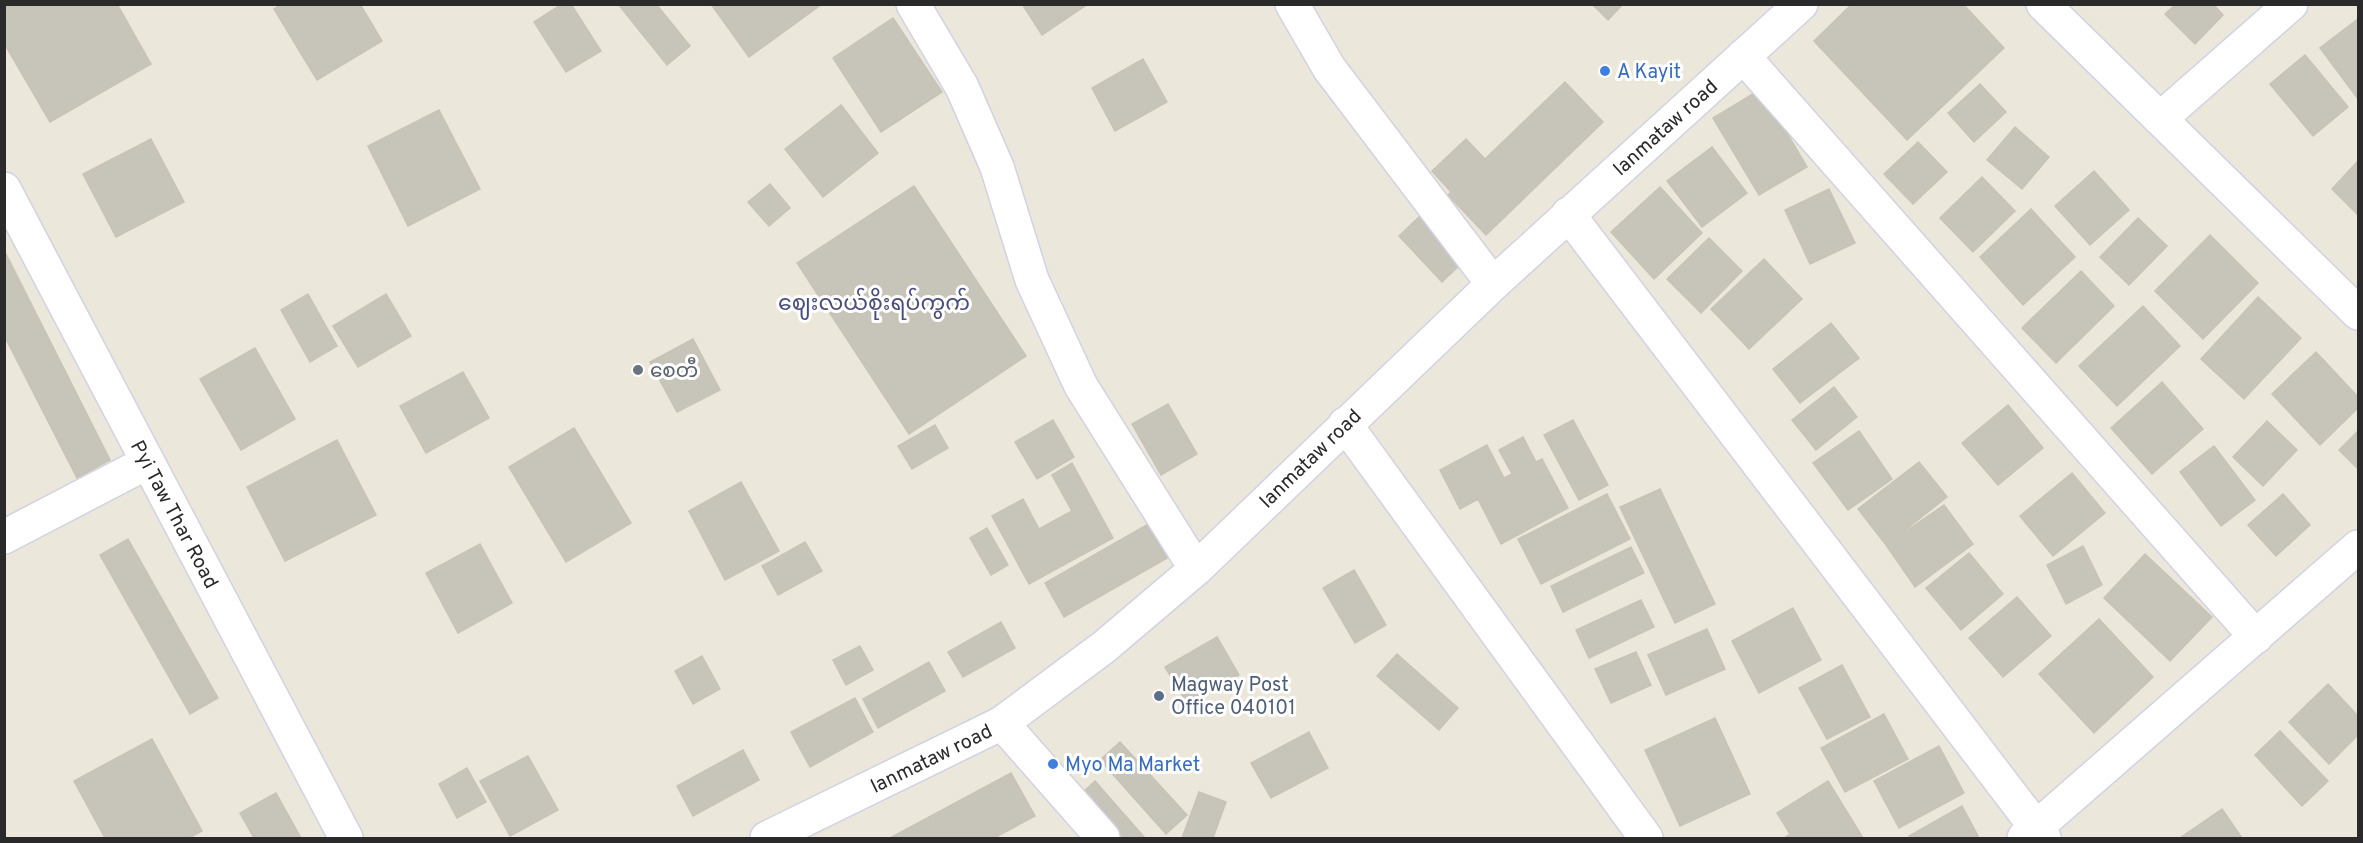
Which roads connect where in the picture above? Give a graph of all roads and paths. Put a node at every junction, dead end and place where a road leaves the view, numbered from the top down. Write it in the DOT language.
graph roads {
  1 [pos="913,4"];
  2 [pos="1292,4"];
  3 [pos="1801,4"];
  4 [pos="2043,4"];
  5 [pos="2291,4"];
  6 [pos="1743,56"];
  7 [pos="2160,119"];
  8 [pos="4,189"];
  9 [pos="1568,214"];
  10 [pos="1493,284"];
  11 [pos="2358,313"];
  12 [pos="1345,424"];
  13 [pos="148,462"];
  14 [pos="4,537"];
  15 [pos="2358,547"];
  16 [pos="1196,569"];
  17 [pos="2256,637"];
  18 [pos="1002,723"];
  19 [pos="2035,835"];
  20 [pos="346,838"];
  21 [pos="767,838"];
  22 [pos="1103,838"];
  23 [pos="1646,838"];
  1 -- 16 [label="street"];
  2 -- 10 [label="street"];
  3 -- 6 [label="street, lanmataw road"];
  4 -- 7 [label="street"];
  5 -- 7 [label="street"];
  6 -- 9 [label="street, lanmataw road"];
  6 -- 17 [label="street"];
  7 -- 11 [label="street"];
  8 -- 13 [label="street, Pyi Taw Thar Road"];
  9 -- 10 [label="street, lanmataw road"];
  9 -- 19 [label="street"];
  10 -- 12 [label="street, lanmataw road"];
  12 -- 16 [label="street, lanmataw road"];
  12 -- 23 [label="street"];
  13 -- 14 [label="street"];
  13 -- 20 [label="street, Pyi Taw Thar Road"];
  15 -- 17 [label="street"];
  16 -- 18 [label="street, lanmataw road"];
  17 -- 19 [label="street"];
  18 -- 21 [label="street, lanmataw road"];
  18 -- 22 [label="street"];
}
